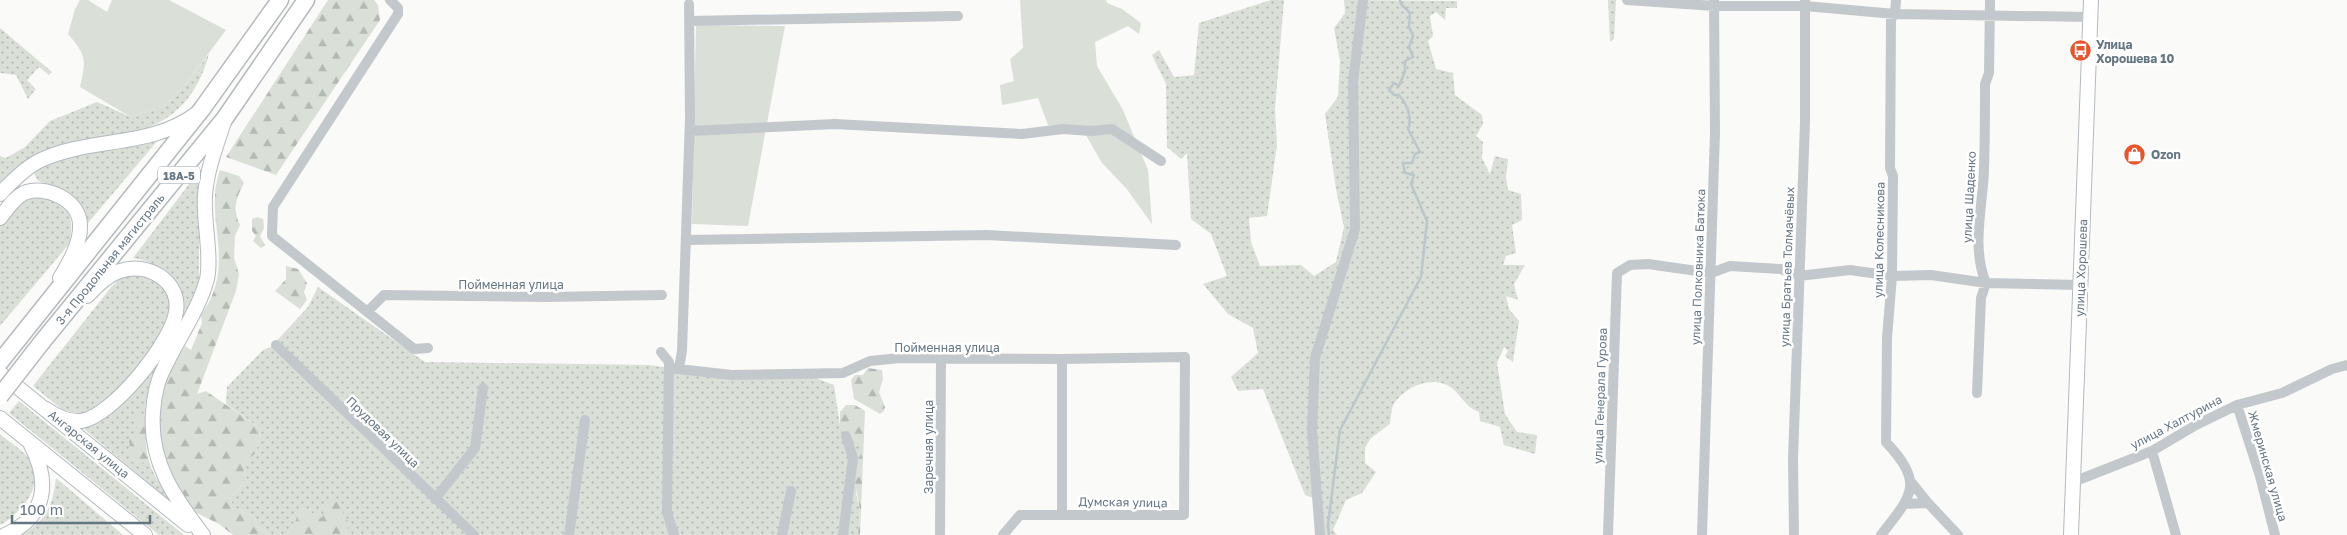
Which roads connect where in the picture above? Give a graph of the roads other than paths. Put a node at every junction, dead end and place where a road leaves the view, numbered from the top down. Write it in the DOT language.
graph roads {
  1 [pos="280,0"];
  2 [pos="306,0"];
  3 [pos="390,0"];
  4 [pos="1363,0"];
  5 [pos="1627,0"];
  6 [pos="1896,0"];
  7 [pos="1990,0"];
  8 [pos="2091,0"];
  9 [pos="1714,3"];
  10 [pos="1805,3"];
  11 [pos="689,4"];
  12 [pos="1895,14"];
  13 [pos="1990,15"];
  14 [pos="958,16"];
  15 [pos="2090,17"];
  16 [pos="689,21"];
  17 [pos="202,109"];
  18 [pos="226,118"];
  19 [pos="690,131"];
  20 [pos="1161,161"];
  21 [pos="0,194"];
  22 [pos="0,218"];
  23 [pos="686,240"];
  24 [pos="1176,246"];
  25 [pos="1710,274"];
  26 [pos="1799,276"];
  27 [pos="1892,276"];
  28 [pos="1986,283"];
  29 [pos="2081,285"];
  30 [pos="662,295"];
  31 [pos="367,312"];
  32 [pos="27,329"];
  33 [pos="42,342"];
  34 [pos="276,345"];
  35 [pos="428,348"];
  36 [pos="661,352"];
  37 [pos="1185,357"];
  38 [pos="941,359"];
  39 [pos="1062,359"];
  40 [pos="0,362"];
  41 [pos="2347,365"];
  42 [pos="674,368"];
  43 [pos="0,373"];
  44 [pos="483,388"];
  45 [pos="1977,393"];
  46 [pos="0,396"];
  47 [pos="2237,405"];
  48 [pos="46,409"];
  49 [pos="0,418"];
  50 [pos="585,420"];
  51 [pos="846,436"];
  52 [pos="29,442"];
  53 [pos="2152,451"];
  54 [pos="2073,482"];
  55 [pos="1912,484"];
  56 [pos="791,491"];
  57 [pos="435,499"];
  58 [pos="1905,504"];
  59 [pos="1928,504"];
  60 [pos="1062,514"];
  61 [pos="5,535"];
  62 [pos="145,535"];
  63 [pos="202,535"];
  64 [pos="474,535"];
  65 [pos="569,535"];
  66 [pos="674,535"];
  67 [pos="782,535"];
  68 [pos="843,535"];
  69 [pos="940,535"];
  70 [pos="1002,535"];
  71 [pos="1320,535"];
  72 [pos="1608,535"];
  73 [pos="1702,535"];
  74 [pos="1794,535"];
  75 [pos="1881,535"];
  76 [pos="1958,535"];
  77 [pos="2071,535"];
  78 [pos="2176,535"];
  79 [pos="2275,535"];
  1 -- 17 [label="highway, 3-я Продольная магистраль / 18А-5"];
  2 -- 18 [label="highway, 3-я Продольная магистраль / 18А-5"];
  3 -- 31 [label="street"];
  4 -- 71 [label="street"];
  5 -- 9 [label="street"];
  6 -- 12 [label="street, улица Колесникова"];
  7 -- 13 [label="street, улица Шаденко"];
  8 -- 15 [label="main road, улица Хорошева"];
  9 -- 10 [label="street"];
  9 -- 25 [label="street, улица Полковника Батюка"];
  10 -- 12 [label="street"];
  10 -- 26 [label="street, улица Братьев Толмачёвых"];
  11 -- 16 [label="street"];
  12 -- 13 [label="street"];
  12 -- 27 [label="street, улица Колесникова"];
  13 -- 15 [label="street"];
  13 -- 28 [label="street, улица Шаденко"];
  14 -- 16 [label="street"];
  15 -- 29 [label="main road, улица Хорошева"];
  16 -- 19 [label="street"];
  17 -- 21 [label="main road"];
  17 -- 32 [label="highway, 3-я Продольная магистраль / 18А-5"];
  18 -- 33 [label="highway, 3-я Продольная магистраль / 18А-5"];
  18 -- 63 [label="main road"];
  19 -- 20 [label="street"];
  19 -- 23 [label="street"];
  22 -- 32 [label="main road"];
  23 -- 24 [label="street"];
  23 -- 42 [label="street"];
  25 -- 26 [label="street"];
  25 -- 72 [label="street, улица Генерала Гурова"];
  25 -- 73 [label="street, улица Полковника Батюка"];
  26 -- 27 [label="street"];
  26 -- 74 [label="street, улица Братьев Толмачёвых"];
  27 -- 28 [label="street"];
  27 -- 55 [label="street, улица Колесникова"];
  28 -- 29 [label="street"];
  28 -- 45 [label="street, улица Шаденко"];
  29 -- 54 [label="main road, улица Хорошева"];
  30 -- 31 [label="street, Пойменная улица"];
  31 -- 35 [label="street"];
  32 -- 40 [label="highway, 3-я Продольная магистраль / 18А-5"];
  33 -- 46 [label="highway, 3-я Продольная магистраль / 18А-5, bridge"];
  33 -- 48 [label="main road"];
  34 -- 57 [label="street, Прудовая улица"];
  36 -- 42 [label="street"];
  37 -- 39 [label="street, Пойменная улица"];
  37 -- 60 [label="street, Думская улица"];
  38 -- 39 [label="street, Пойменная улица"];
  38 -- 42 [label="street, Пойменная улица"];
  38 -- 69 [label="street, Заречная улица"];
  39 -- 60 [label="street"];
  41 -- 47 [label="street, улица Халтурина"];
  42 -- 66 [label="street"];
  43 -- 48 [label="main road, Ангарская улица"];
  44 -- 57 [label="street"];
  47 -- 53 [label="street, улица Халтурина"];
  47 -- 79 [label="street, Жмеринская улица"];
  48 -- 63 [label="main road, Ангарская улица"];
  49 -- 52 [label="main road"];
  50 -- 65 [label="street"];
  51 -- 68 [label="street"];
  52 -- 61 [label="main road"];
  52 -- 62 [label="main road"];
  53 -- 54 [label="street, улица Халтурина"];
  53 -- 78 [label="street"];
  54 -- 77 [label="main road, улица Хорошева"];
  55 -- 58 [label="street"];
  55 -- 59 [label="street"];
  56 -- 67 [label="street"];
  57 -- 64 [label="street, Прудовая улица"];
  58 -- 59 [label="street"];
  58 -- 75 [label="street"];
  59 -- 76 [label="street"];
  60 -- 70 [label="street, Думская улица"];
}
